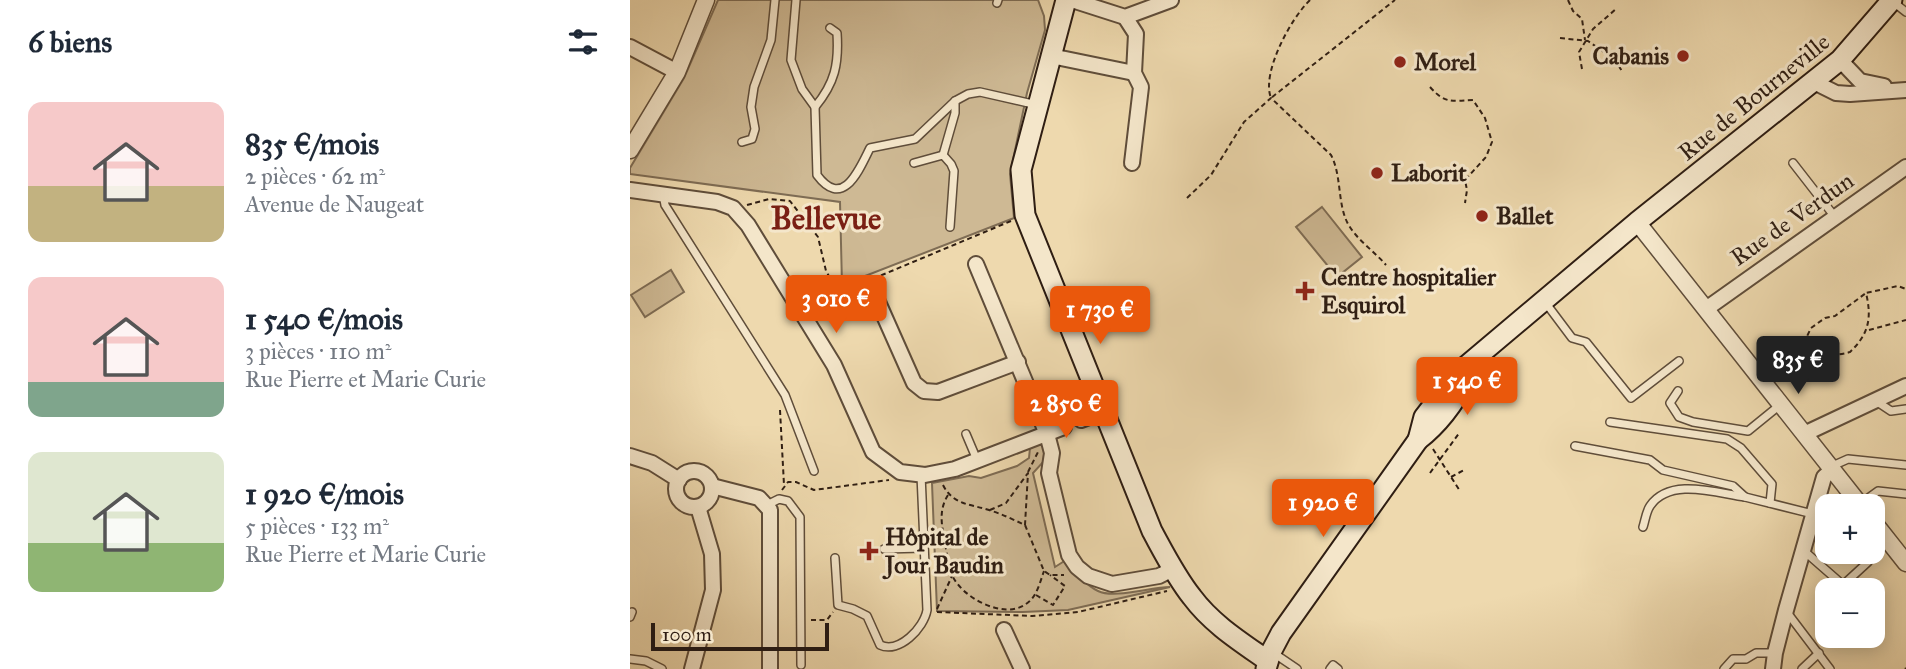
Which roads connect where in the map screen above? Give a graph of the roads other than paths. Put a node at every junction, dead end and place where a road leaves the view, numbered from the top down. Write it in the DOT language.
graph roads {
  1 [pos="706,0"];
  2 [pos="775,0"];
  3 [pos="796,0"];
  4 [pos="1171,0"];
  5 [pos="1064,1"];
  6 [pos="1896,4"];
  7 [pos="1125,17"];
  8 [pos="830,28"];
  9 [pos="630,47"];
  10 [pos="1051,56"];
  11 [pos="1840,61"];
  12 [pos="677,72"];
  13 [pos="1134,73"];
  14 [pos="1814,82"];
  15 [pos="1906,90"];
  16 [pos="955,101"];
  17 [pos="1037,105"];
  18 [pos="815,107"];
  19 [pos="742,142"];
  20 [pos="630,150"];
  21 [pos="943,155"];
  22 [pos="915,163"];
  23 [pos="1132,163"];
  24 [pos="1793,163"];
  25 [pos="1906,167"];
  26 [pos="630,190"];
  27 [pos="663,194"];
  28 [pos="1835,217"];
  29 [pos="1637,222"];
  30 [pos="950,227"];
  31 [pos="976,264"];
  32 [pos="1545,301"];
  33 [pos="878,302"];
  34 [pos="1706,309"];
  35 [pos="1679,361"];
  36 [pos="1018,362"];
  37 [pos="1906,386"];
  38 [pos="1678,391"];
  39 [pos="1876,401"];
  40 [pos="1781,404"];
  41 [pos="1906,409"];
  42 [pos="1104,411"];
  43 [pos="1081,420"];
  44 [pos="1610,422"];
  45 [pos="1064,427"];
  46 [pos="966,434"];
  47 [pos="1047,434"];
  48 [pos="1804,434"];
  49 [pos="1575,446"];
  50 [pos="630,456"];
  51 [pos="977,461"];
  52 [pos="1906,465"];
  53 [pos="1831,468"];
  54 [pos="814,471"];
  55 [pos="921,475"];
  56 [pos="679,480"];
  57 [pos="712,486"];
  58 [pos="1822,494"];
  59 [pos="1851,494"];
  60 [pos="1874,494"];
  61 [pos="1906,494"];
  62 [pos="1745,497"];
  63 [pos="773,502"];
  64 [pos="1770,503"];
  65 [pos="698,507"];
  66 [pos="1815,511"];
  67 [pos="1815,522"];
  68 [pos="1643,527"];
  69 [pos="1885,536"];
  70 [pos="923,548"];
  71 [pos="884,549"];
  72 [pos="1803,550"];
  73 [pos="835,558"];
  74 [pos="1815,560"];
  75 [pos="1906,563"];
  76 [pos="1819,564"];
  77 [pos="1866,564"];
  78 [pos="1173,569"];
  79 [pos="1786,610"];
  80 [pos="1004,630"];
  81 [pos="1819,653"];
  82 [pos="630,659"];
  83 [pos="1268,661"];
  84 [pos="801,665"];
  85 [pos="1775,665"];
  86 [pos="662,669"];
  87 [pos="692,669"];
  88 [pos="770,669"];
  89 [pos="1022,669"];
  90 [pos="1297,669"];
  91 [pos="1330,669"];
  92 [pos="1338,669"];
  93 [pos="1724,669"];
  94 [pos="1802,669"];
  95 [pos="1830,669"];
  1 -- 12 [label="street"];
  2 -- 19 [label="lane"];
  3 -- 18 [label="lane"];
  4 -- 7 [label="street"];
  5 -- 7 [label="street"];
  5 -- 10 [label="main road"];
  6 -- 11 [label="main road, Rue de Bourneville"];
  7 -- 13 [label="street"];
  8 -- 18 [label="lane"];
  9 -- 12 [label="street"];
  10 -- 13 [label="street"];
  10 -- 17 [label="main road"];
  11 -- 14 [label="main road, Rue de Bourneville"];
  11 -- 15 [label="street"];
  12 -- 20 [label="street"];
  13 -- 23 [label="street"];
  14 -- 15 [label="street"];
  14 -- 29 [label="main road, Rue de Bourneville"];
  16 -- 17 [label="lane"];
  16 -- 18 [label="lane"];
  16 -- 21 [label="lane"];
  17 -- 42 [label="main road"];
  21 -- 22 [label="lane"];
  21 -- 30 [label="lane"];
  24 -- 28 [label="lane"];
  25 -- 28 [label="street, Rue de Verdun"];
  26 -- 27 [label="street"];
  27 -- 54 [label="lane"];
  27 -- 55 [label="street"];
  28 -- 34 [label="street, Rue de Verdun"];
  29 -- 32 [label="main road, Rue de Bourneville"];
  29 -- 34 [label="street"];
  31 -- 36 [label="street"];
  32 -- 35 [label="lane"];
  32 -- 83 [label="main road, Rue de Bourneville"];
  33 -- 36 [label="street"];
  34 -- 40 [label="street"];
  36 -- 47 [label="street"];
  37 -- 39 [label="street"];
  38 -- 40 [label="lane"];
  39 -- 41 [label="lane"];
  39 -- 48 [label="street"];
  40 -- 48 [label="street"];
  42 -- 43 [label="street"];
  42 -- 78 [label="main road"];
  44 -- 64 [label="lane"];
  45 -- 47 [label="street"];
  46 -- 51 [label="lane"];
  47 -- 51 [label="street"];
  47 -- 78 [label="street"];
  48 -- 53 [label="street"];
  49 -- 62 [label="lane"];
  50 -- 56 [label="street"];
  51 -- 55 [label="street"];
  52 -- 53 [label="lane"];
  53 -- 58 [label="street"];
  53 -- 59 [label="street"];
  55 -- 70 [label="lane"];
  56 -- 57 [label="street"];
  56 -- 65 [label="street"];
  57 -- 63 [label="street"];
  57 -- 65 [label="street"];
  60 -- 61 [label="lane"];
  62 -- 64 [label="lane"];
  62 -- 68 [label="lane"];
  63 -- 84 [label="lane"];
  63 -- 88 [label="street"];
  64 -- 66 [label="lane"];
  65 -- 87 [label="street"];
  67 -- 72 [label="street"];
  69 -- 75 [label="street"];
  70 -- 71 [label="lane"];
  70 -- 73 [label="lane"];
  72 -- 74 [label="lane"];
  72 -- 79 [label="street"];
  76 -- 77 [label="lane"];
  78 -- 83 [label="main road"];
  79 -- 81 [label="lane"];
  79 -- 85 [label="street"];
  80 -- 89 [label="street"];
  81 -- 94 [label="lane"];
  81 -- 95 [label="lane"];
  82 -- 86 [label="lane"];
  83 -- 90 [label="lane"];
  85 -- 93 [label="lane"];
  91 -- 92 [label="lane"];
}
